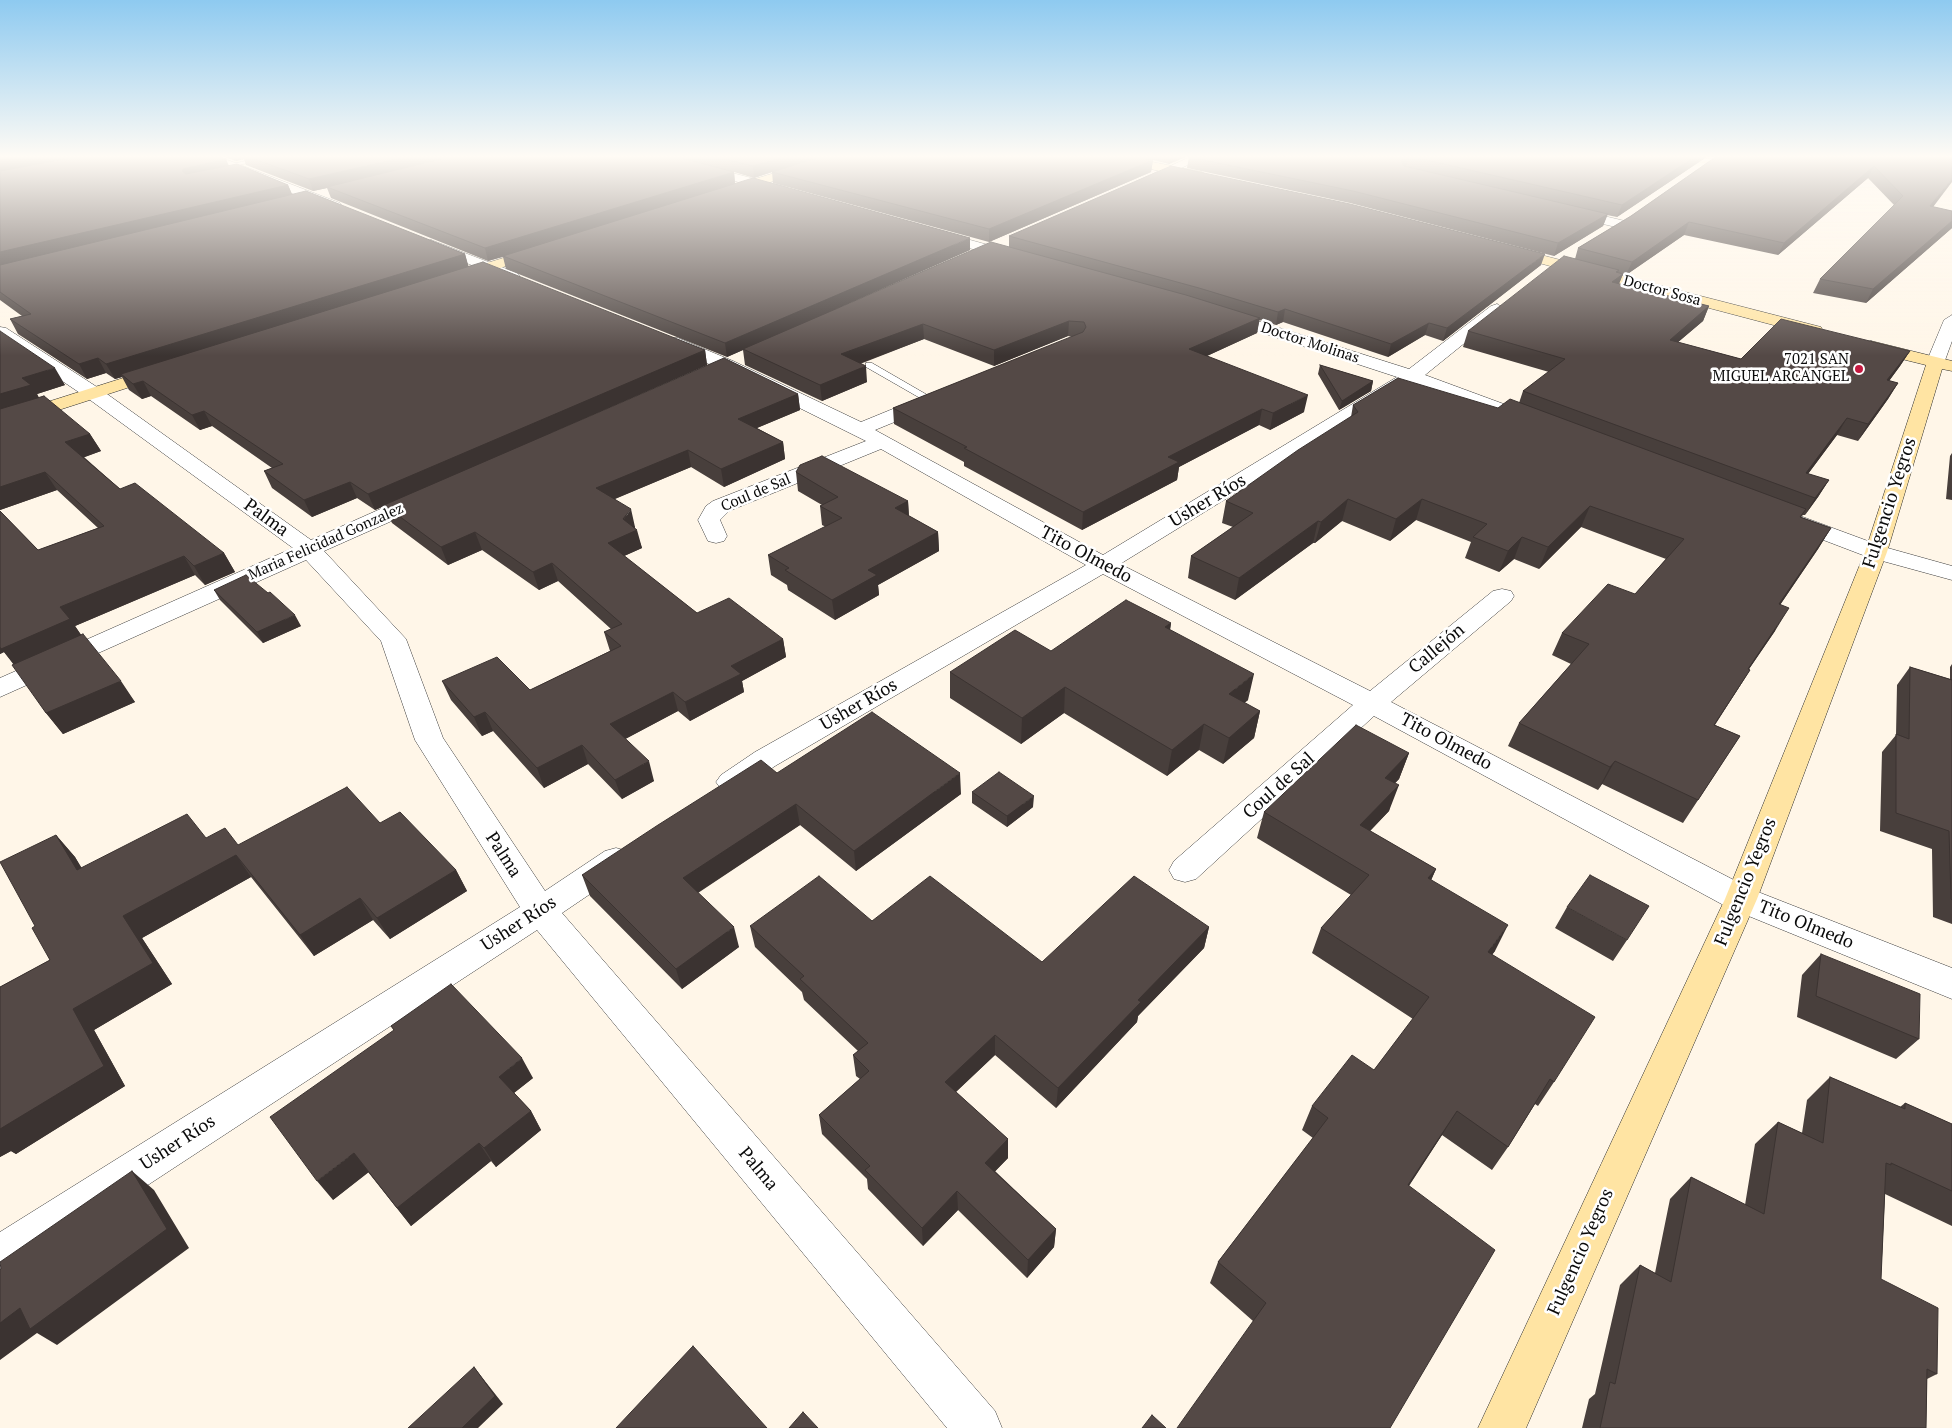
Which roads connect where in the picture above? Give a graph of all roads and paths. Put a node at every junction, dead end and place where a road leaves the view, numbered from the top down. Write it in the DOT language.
graph roads {
  1 [pos="1621,223"];
  2 [pos="914,228"];
  3 [pos="1604,234"];
  4 [pos="409,235"];
  5 [pos="1016,238"];
  6 [pos="555,246"];
  7 [pos="1491,246"];
  8 [pos="989,250"];
  9 [pos="1564,258"];
  10 [pos="962,262"];
  11 [pos="1037,263"];
  12 [pos="488,267"];
  13 [pos="441,282"];
  14 [pos="534,286"];
  15 [pos="1209,310"];
  16 [pos="1952,320"];
  17 [pos="0,332"];
  18 [pos="654,335"];
  19 [pos="1831,335"];
  20 [pos="1859,343"];
  21 [pos="736,361"];
  22 [pos="1944,364"];
  23 [pos="869,365"];
  24 [pos="178,366"];
  25 [pos="1412,376"];
  26 [pos="700,377"];
  27 [pos="93,393"];
  28 [pos="949,393"];
  29 [pos="931,400"];
  30 [pos="0,422"];
  31 [pos="1552,428"];
  32 [pos="860,429"];
  33 [pos="880,442"];
  34 [pos="436,493"];
  35 [pos="1774,513"];
  36 [pos="716,536"];
  37 [pos="309,549"];
  38 [pos="1876,552"];
  39 [pos="1103,565"];
  40 [pos="1952,572"];
  41 [pos="1502,596"];
  42 [pos="0,688"];
  43 [pos="1372,702"];
  44 [pos="709,797"];
  45 [pos="637,846"];
  46 [pos="1186,870"];
  47 [pos="1741,899"];
  48 [pos="540,911"];
  49 [pos="1952,984"];
  50 [pos="0,1257"];
  51 [pos="978,1428"];
  52 [pos="1502,1428"];
  1 -- 3 [label="street"];
  2 -- 8 [label="street"];
  4 -- 12 [label="street"];
  5 -- 8 [label="street"];
  6 -- 12 [label="street"];
  7 -- 9 [label="street, Doctor Sosa"];
  8 -- 10 [label="street"];
  8 -- 11 [label="street"];
  9 -- 19 [label="street, Doctor Sosa"];
  9 -- 25 [label="street, Usher Ríos"];
  12 -- 13 [label="street"];
  12 -- 14 [label="street"];
  15 -- 25 [label="street, Doctor Molinas"];
  16 -- 22 [label="street, Fulgencio Yegros"];
  17 -- 27 [label="street, Palma"];
  18 -- 21 [label="street, Tito Olmedo"];
  20 -- 22 [label="street"];
  21 -- 26 [label="street"];
  21 -- 32 [label="street, Tito Olmedo"];
  22 -- 38 [label="street, Fulgencio Yegros"];
  23 -- 29 [label="lane"];
  24 -- 27 [label="street"];
  25 -- 31 [label="street, Doctor Molinas"];
  25 -- 39 [label="street, Usher Ríos"];
  27 -- 30 [label="street"];
  27 -- 37 [label="street, Palma"];
  28 -- 29 [label="street"];
  29 -- 32 [label="street"];
  32 -- 33 [label="street, Tito Olmedo"];
  33 -- 36 [label="street, Coul de Sal"];
  33 -- 39 [label="street, Tito Olmedo"];
  34 -- 37 [label="street, Maria Felicidad Gonzalez"];
  35 -- 38 [label="street"];
  37 -- 42 [label="street, Maria Felicidad Gonzalez"];
  37 -- 48 [label="street, Palma"];
  38 -- 40 [label="street"];
  38 -- 47 [label="street, Fulgencio Yegros"];
  39 -- 43 [label="street, Tito Olmedo"];
  39 -- 44 [label="street, Usher Ríos"];
  41 -- 43 [label="street, Callejón"];
  43 -- 46 [label="street, Coul de Sal"];
  43 -- 47 [label="street, Tito Olmedo"];
  45 -- 48 [label="street, Usher Ríos"];
  47 -- 49 [label="street, Tito Olmedo"];
  47 -- 52 [label="street, Fulgencio Yegros"];
  48 -- 50 [label="street, Usher Ríos"];
  48 -- 51 [label="street, Palma"];
}
